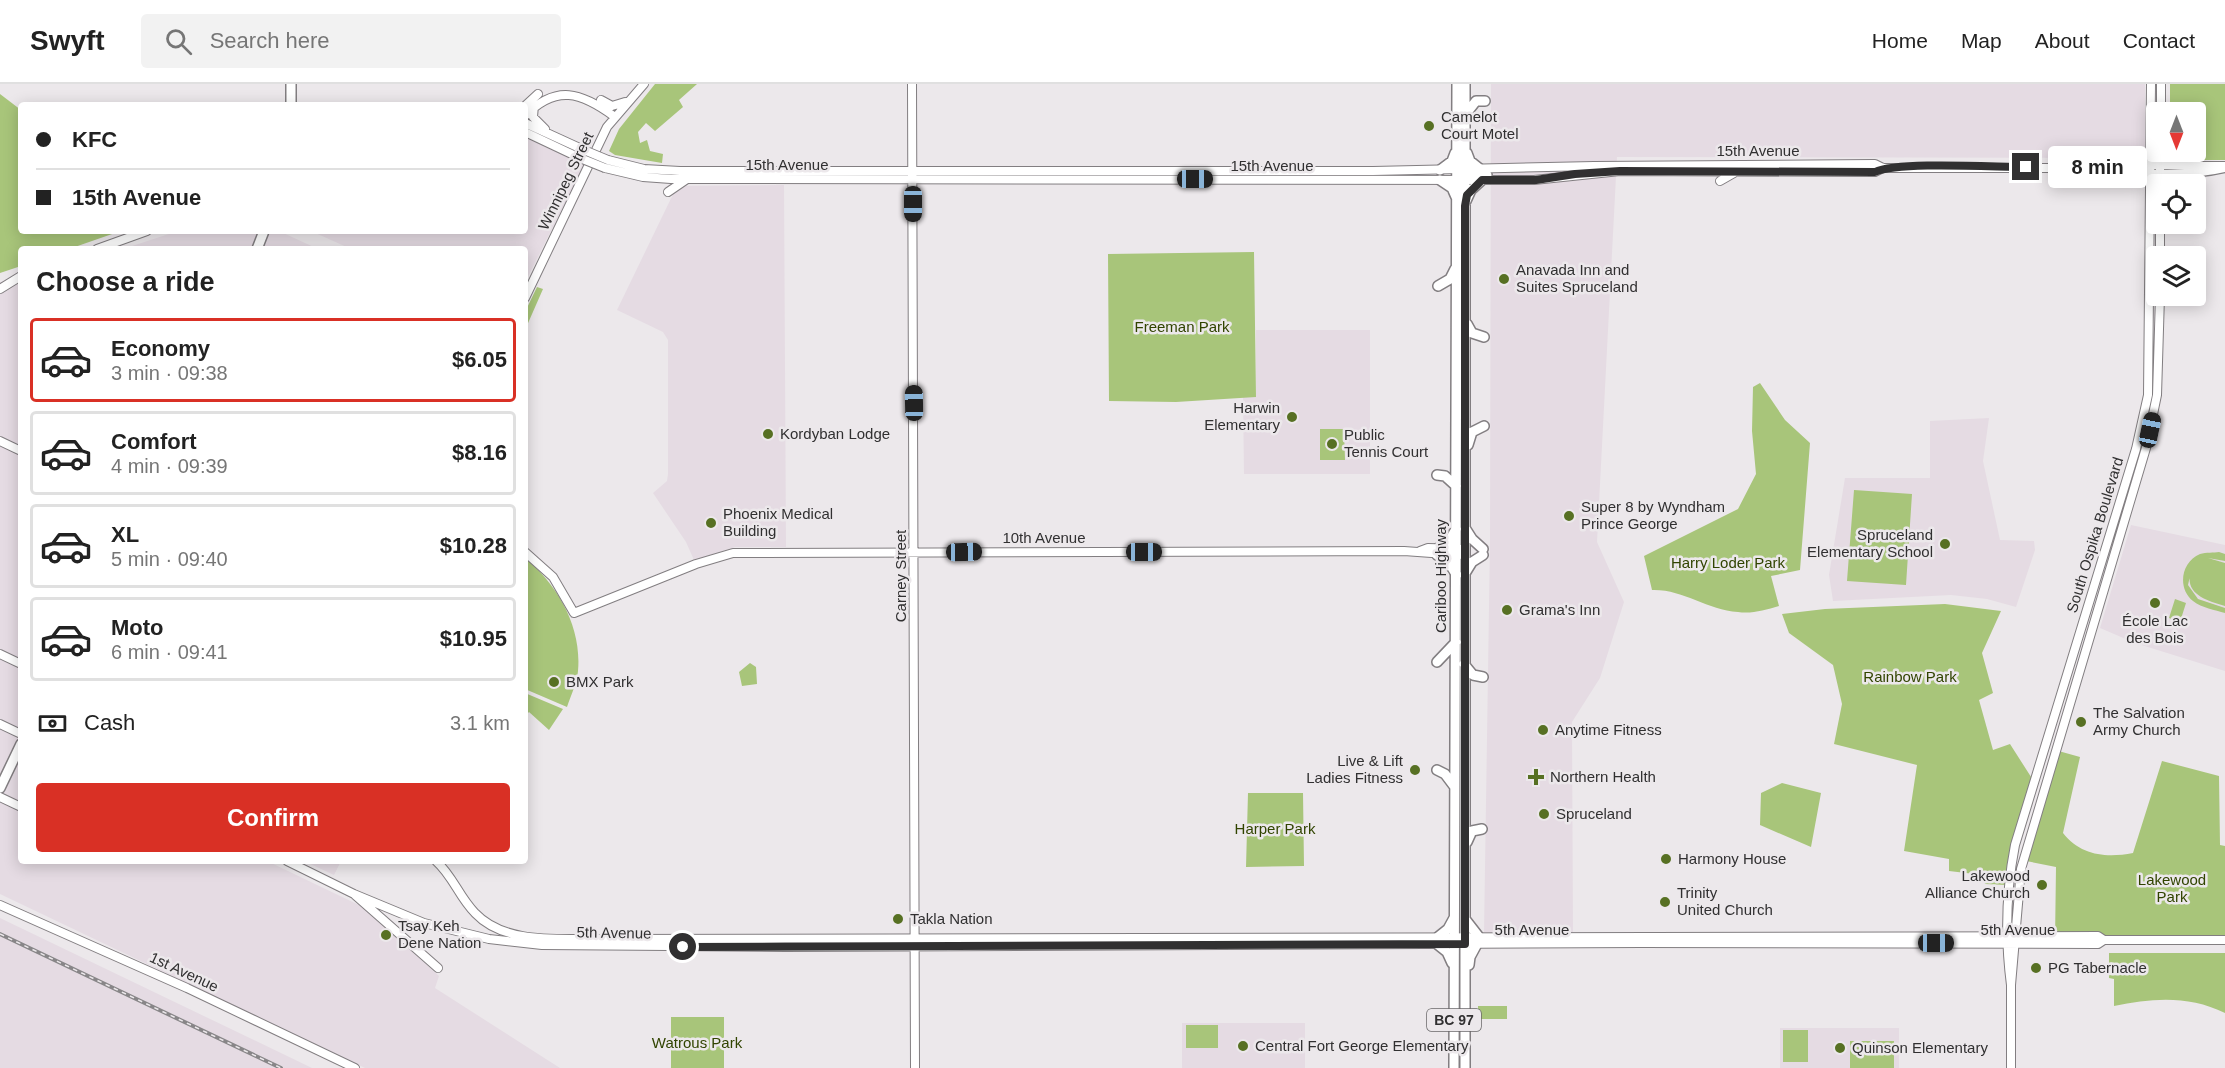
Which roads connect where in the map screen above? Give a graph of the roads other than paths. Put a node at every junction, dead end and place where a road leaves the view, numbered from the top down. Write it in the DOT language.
graph roads {
  1 [pos="291,84"];
  2 [pos="644,84"];
  3 [pos="912,84"];
  4 [pos="2151,84"];
  5 [pos="2161,84"];
  6 [pos="1462,86"];
  7 [pos="545,89"];
  8 [pos="590,91"];
  9 [pos="629,100"];
  10 [pos="291,102"];
  11 [pos="2161,102"];
  12 [pos="529,105"];
  13 [pos="600,106"];
  14 [pos="1465,115"];
  15 [pos="615,117"];
  16 [pos="528,124"];
  17 [pos="528,133"];
  18 [pos="604,133"];
  19 [pos="555,137"];
  20 [pos="1461,144"];
  21 [pos="582,154"];
  22 [pos="2160,162"];
  23 [pos="607,164"];
  24 [pos="2225,167"];
  25 [pos="1883,168"];
  26 [pos="2150,168"];
  27 [pos="2160,168"];
  28 [pos="1736,172"];
  29 [pos="1462,174"];
  30 [pos="2160,174"];
  31 [pos="912,175"];
  32 [pos="1440,175"];
  33 [pos="1483,176"];
  34 [pos="688,178"];
  35 [pos="1720,181"];
  36 [pos="668,192"];
  37 [pos="1461,204"];
  38 [pos="139,234"];
  39 [pos="105,246"];
  40 [pos="1457,264"];
  41 [pos="18,278"];
  42 [pos="1438,286"];
  43 [pos="0,289"];
  44 [pos="528,292"];
  45 [pos="2160,306"];
  46 [pos="1465,314"];
  47 [pos="1484,337"];
  48 [pos="1484,426"];
  49 [pos="0,441"];
  50 [pos="18,450"];
  51 [pos="1460,464"];
  52 [pos="1456,486"];
  53 [pos="1460,526"];
  54 [pos="1437,552"];
  55 [pos="1460,552"];
  56 [pos="914,553"];
  57 [pos="528,555"];
  58 [pos="1460,575"];
  59 [pos="1456,642"];
  60 [pos="0,654"];
  61 [pos="1437,662"];
  62 [pos="18,663"];
  63 [pos="1464,663"];
  64 [pos="1483,677"];
  65 [pos="0,724"];
  66 [pos="18,733"];
  67 [pos="18,750"];
  68 [pos="1437,771"];
  69 [pos="0,788"];
  70 [pos="1455,788"];
  71 [pos="0,797"];
  72 [pos="18,806"];
  73 [pos="1482,829"];
  74 [pos="1455,831"];
  75 [pos="1465,850"];
  76 [pos="293,864"];
  77 [pos="439,864"];
  78 [pos="354,894"];
  79 [pos="0,905"];
  80 [pos="1455,916"];
  81 [pos="1465,919"];
  82 [pos="2012,921"];
  83 [pos="1460,940"];
  84 [pos="1478,940"];
  85 [pos="1989,940"];
  86 [pos="2012,940"];
  87 [pos="2034,940"];
  88 [pos="2225,940"];
  89 [pos="1438,941"];
  90 [pos="915,943"];
  91 [pos="2011,959"];
  92 [pos="438,968"];
  93 [pos="1454,971"];
  94 [pos="1465,1039"];
  95 [pos="355,1068"];
  96 [pos="915,1068"];
  97 [pos="1454,1068"];
  98 [pos="1466,1068"];
  99 [pos="2011,1068"];
  1 -- 10 [label="highway"];
  2 -- 9 [label="main road, Winnipeg Street"];
  3 -- 31 [label="main road, Carney Street"];
  4 -- 26 [label="main road, South Ospika Boulevard"];
  5 -- 11 [label="main road"];
  6 -- 14 [label="highway, Cariboo Highway / BC 97"];
  6 -- 14 [label="highway"];
  6 -- 20 [label="highway, Cariboo Highway / BC 97"];
  7 -- 12 [label="main road"];
  8 -- 9 [label="main road"];
  9 -- 15 [label="main road, Winnipeg Street"];
  12 -- 13 [label="main road"];
  12 -- 19 [label="main road"];
  13 -- 15 [label="main road"];
  13 -- 18 [label="main road"];
  14 -- 20 [label="highway, Cariboo Highway / BC 97"];
  15 -- 18 [label="main road, Winnipeg Street"];
  16 -- 19 [label="main road, 15th Avenue"];
  17 -- 21 [label="main road, 15th Avenue"];
  18 -- 44 [label="main road, Winnipeg Street"];
  19 -- 21 [label="main road, 15th Avenue"];
  20 -- 29 [label="highway, Cariboo Highway / BC 97"];
  20 -- 32 [label="highway"];
  20 -- 33 [label="highway"];
  21 -- 23 [label="main road, 15th Avenue, bridge"];
  22 -- 27 [label="main road"];
  23 -- 31 [label="main road, 15th Avenue"];
  23 -- 34 [label="main road, 15th Avenue"];
  24 -- 27 [label="main road, 15th Avenue"];
  25 -- 26 [label="main road, 15th Avenue"];
  25 -- 28 [label="main road, 15th Avenue"];
  25 -- 33 [label="main road, 15th Avenue"];
  26 -- 27 [label="main road, 15th Avenue"];
  26 -- 82 [label="main road, South Ospika Boulevard"];
  27 -- 30 [label="main road"];
  28 -- 33 [label="main road, 15th Avenue"];
  28 -- 35 [label="main road"];
  29 -- 32 [label="main road, 15th Avenue"];
  29 -- 33 [label="highway"];
  29 -- 37 [label="highway, Cariboo Highway / BC 97"];
  31 -- 32 [label="main road, 15th Avenue"];
  31 -- 34 [label="main road, 15th Avenue"];
  31 -- 56 [label="main road, Carney Street"];
  32 -- 37 [label="highway"];
  33 -- 37 [label="highway"];
  34 -- 36 [label="main road"];
  37 -- 40 [label="highway, Cariboo Highway / BC 97"];
  37 -- 46 [label="highway, Cariboo Highway / BC 97"];
  38 -- 39 [label="main road"];
  40 -- 42 [label="highway"];
  40 -- 51 [label="highway, Cariboo Highway / BC 97"];
  41 -- 43 [label="main road"];
  45 -- 82 [label="main road, South Ospika Boulevard"];
  46 -- 47 [label="highway"];
  46 -- 51 [label="highway, Cariboo Highway / BC 97"];
  48 -- 51 [label="highway"];
  49 -- 50 [label="main road"];
  51 -- 52 [label="highway, Cariboo Highway / BC 97"];
  51 -- 52 [label="highway"];
  51 -- 53 [label="highway, Cariboo Highway / BC 97"];
  52 -- 53 [label="highway, Cariboo Highway / BC 97"];
  53 -- 54 [label="highway"];
  53 -- 55 [label="highway, Cariboo Highway / BC 97"];
  53 -- 58 [label="highway"];
  54 -- 55 [label="main road, 10th Avenue"];
  54 -- 56 [label="main road, 10th Avenue"];
  54 -- 58 [label="highway"];
  55 -- 58 [label="highway, Cariboo Highway / BC 97"];
  56 -- 57 [label="main road, 10th Avenue"];
  56 -- 90 [label="main road, Carney Street"];
  58 -- 59 [label="highway, Cariboo Highway / BC 97"];
  58 -- 63 [label="highway, Cariboo Highway / BC 97"];
  59 -- 61 [label="highway"];
  59 -- 70 [label="highway, Cariboo Highway / BC 97"];
  60 -- 62 [label="main road"];
  63 -- 64 [label="highway"];
  63 -- 75 [label="highway, Cariboo Highway / BC 97"];
  65 -- 66 [label="main road"];
  67 -- 69 [label="highway"];
  68 -- 70 [label="highway"];
  70 -- 74 [label="highway, Cariboo Highway / BC 97"];
  71 -- 72 [label="main road"];
  73 -- 75 [label="highway"];
  74 -- 80 [label="highway, Cariboo Highway / BC 97"];
  74 -- 83 [label="highway"];
  75 -- 81 [label="highway, Cariboo Highway / BC 97"];
  76 -- 78 [label="main road"];
  77 -- 90 [label="main road, 5th Avenue"];
  78 -- 90 [label="main road, 5th Avenue"];
  78 -- 92 [label="main road"];
  79 -- 95 [label="main road, 1st Avenue"];
  80 -- 83 [label="highway, Cariboo Highway / BC 97"];
  80 -- 89 [label="highway"];
  81 -- 83 [label="highway, Cariboo Highway / BC 97"];
  81 -- 84 [label="highway"];
  82 -- 85 [label="main road"];
  82 -- 86 [label="main road, South Ospika Boulevard"];
  82 -- 87 [label="main road"];
  83 -- 84 [label="main road, 5th Avenue"];
  83 -- 89 [label="main road, 5th Avenue"];
  83 -- 93 [label="highway, Cariboo Highway / BC 97"];
  83 -- 94 [label="highway, Cariboo Highway / BC 97"];
  84 -- 85 [label="main road, 5th Avenue"];
  84 -- 94 [label="highway"];
  85 -- 86 [label="main road, 5th Avenue"];
  85 -- 91 [label="main road"];
  86 -- 87 [label="main road, 5th Avenue"];
  86 -- 91 [label="main road, South Ospika Boulevard"];
  87 -- 88 [label="main road, 5th Avenue"];
  87 -- 91 [label="main road"];
  89 -- 90 [label="main road, 5th Avenue"];
  89 -- 93 [label="highway"];
  90 -- 96 [label="main road, Carney Street"];
  91 -- 99 [label="main road, South Ospika Boulevard"];
  93 -- 97 [label="highway, Cariboo Highway / BC 97"];
  94 -- 98 [label="highway, Cariboo Highway / BC 97"];
}
